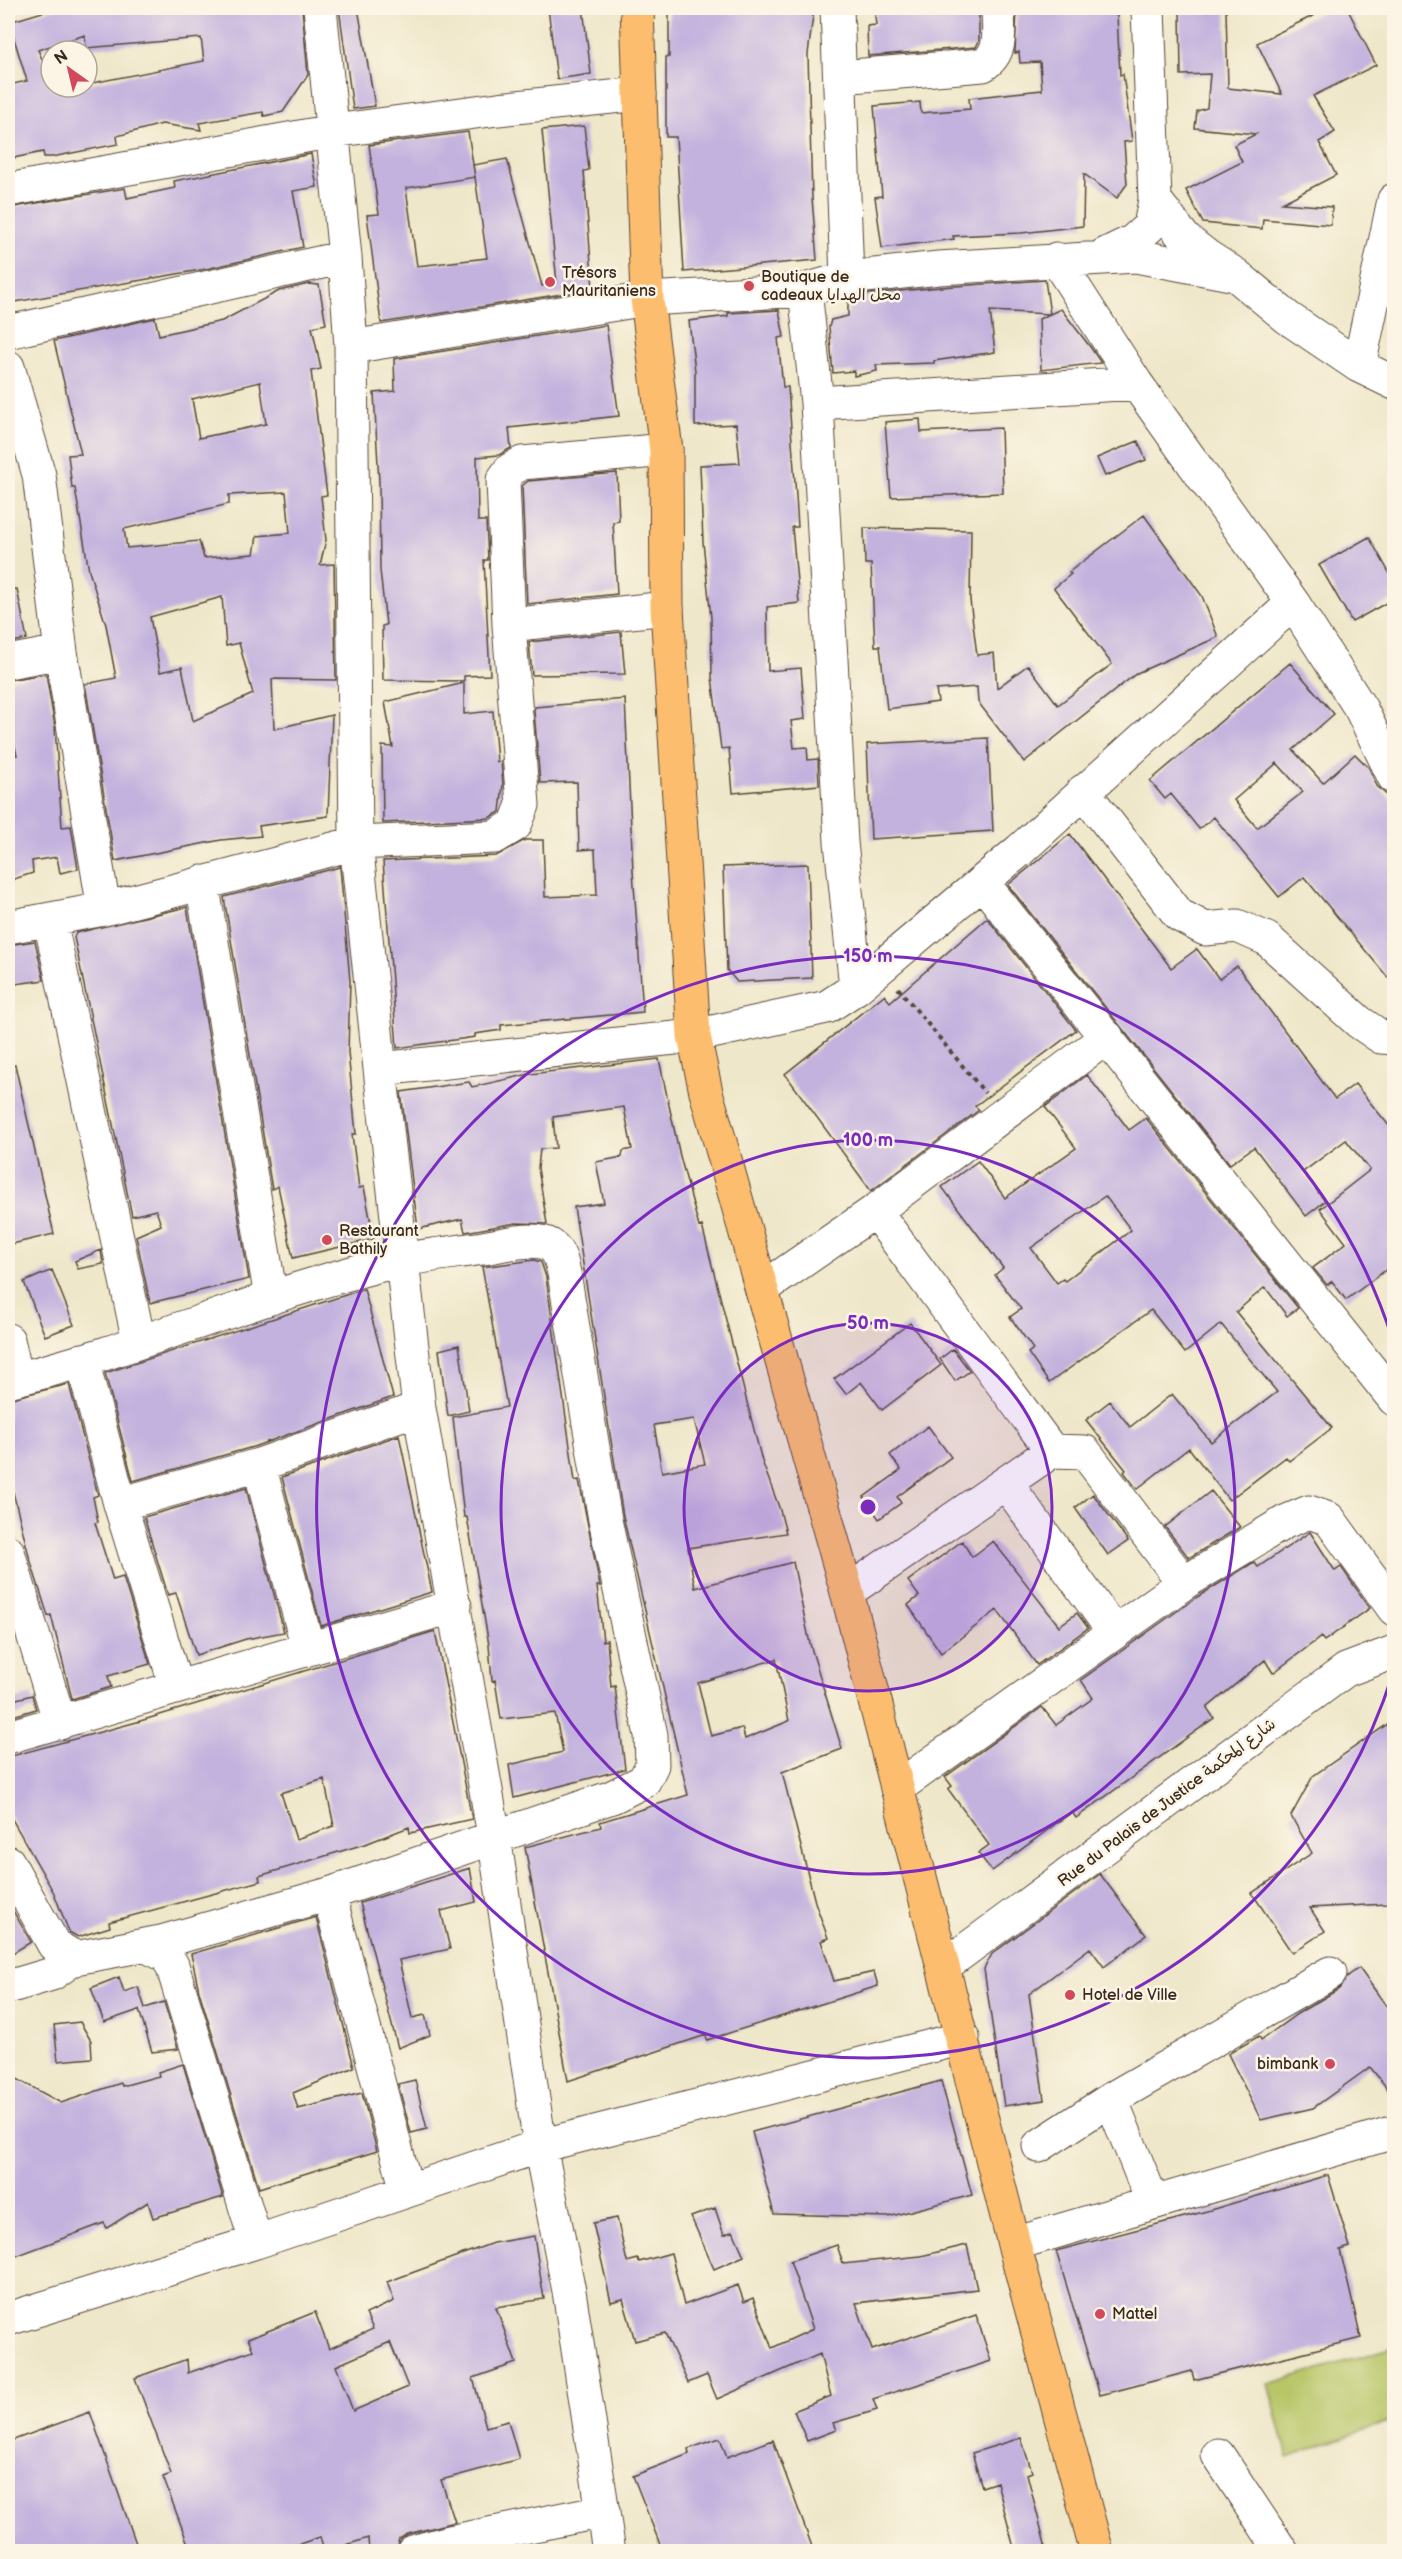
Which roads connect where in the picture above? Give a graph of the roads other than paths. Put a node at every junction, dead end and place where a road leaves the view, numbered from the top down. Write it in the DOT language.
graph roads {
  1 [pos="320,8"];
  2 [pos="637,8"];
  3 [pos="837,8"];
  4 [pos="998,8"];
  5 [pos="1148,8"];
  6 [pos="840,77"];
  7 [pos="640,94"];
  8 [pos="333,131"];
  9 [pos="8,190"];
  10 [pos="1155,200"];
  11 [pos="1395,200"];
  12 [pos="345,257"];
  13 [pos="1099,257"];
  14 [pos="1056,259"];
  15 [pos="1236,275"];
  16 [pos="846,278"];
  17 [pos="805,290"];
  18 [pos="647,299"];
  19 [pos="8,332"];
  20 [pos="351,347"];
  21 [pos="1359,366"];
  22 [pos="8,367"];
  23 [pos="1136,383"];
  24 [pos="1395,384"];
  25 [pos="818,403"];
  26 [pos="666,450"];
  27 [pos="1293,603"];
  28 [pos="667,608"];
  29 [pos="509,625"];
  30 [pos="61,652"];
  31 [pos="8,662"];
  32 [pos="1395,777"];
  33 [pos="1083,791"];
  34 [pos="356,843"];
  35 [pos="202,882"];
  36 [pos="982,882"];
  37 [pos="104,909"];
  38 [pos="50,920"];
  39 [pos="8,927"];
  40 [pos="856,988"];
  41 [pos="694,1036"];
  42 [pos="1107,1037"];
  43 [pos="1390,1043"];
  44 [pos="380,1069"];
  45 [pos="875,1211"];
  46 [pos="403,1260"];
  47 [pos="762,1289"];
  48 [pos="271,1298"];
  49 [pos="8,1340"];
  50 [pos="139,1342"];
  51 [pos="82,1360"];
  52 [pos="12,1380"];
  53 [pos="1395,1399"];
  54 [pos="419,1408"];
  55 [pos="1052,1450"];
  56 [pos="259,1465"];
  57 [pos="1006,1483"];
  58 [pos="120,1504"];
  59 [pos="8,1552"];
  60 [pos="1184,1583"];
  61 [pos="847,1592"];
  62 [pos="454,1606"];
  63 [pos="1395,1609"];
  64 [pos="1114,1632"];
  65 [pos="308,1648"];
  66 [pos="1395,1652"];
  67 [pos="177,1686"];
  68 [pos="60,1723"];
  69 [pos="8,1737"];
  70 [pos="897,1788"];
  71 [pos="494,1836"];
  72 [pos="8,1862"];
  73 [pos="329,1894"];
  74 [pos="144,1945"];
  75 [pos="75,1958"];
  76 [pos="945,1966"];
  77 [pos="1330,1973"];
  78 [pos="8,1987"];
  79 [pos="963,2038"];
  80 [pos="1111,2099"];
  81 [pos="1395,2132"];
  82 [pos="540,2146"];
  83 [pos="1039,2146"];
  84 [pos="407,2191"];
  85 [pos="1153,2203"];
  86 [pos="256,2242"];
  87 [pos="1014,2244"];
  88 [pos="8,2319"];
  89 [pos="1218,2455"];
  90 [pos="603,2511"];
  91 [pos="413,2552"];
  92 [pos="609,2552"];
  93 [pos="1097,2552"];
  94 [pos="1282,2552"];
  1 -- 8 [label="street"];
  2 -- 7 [label="highway"];
  3 -- 6 [label="street"];
  4 -- 6 [label="street"];
  5 -- 10 [label="street"];
  6 -- 16 [label="street"];
  7 -- 8 [label="street"];
  7 -- 18 [label="highway"];
  8 -- 9 [label="street"];
  8 -- 12 [label="street"];
  10 -- 13 [label="street"];
  10 -- 15 [label="street"];
  11 -- 21 [label="street"];
  12 -- 19 [label="street"];
  12 -- 20 [label="street"];
  13 -- 14 [label="street"];
  13 -- 15 [label="street"];
  14 -- 16 [label="street"];
  14 -- 23 [label="street"];
  15 -- 21 [label="street"];
  16 -- 17 [label="street"];
  17 -- 18 [label="street"];
  17 -- 25 [label="street"];
  18 -- 20 [label="street"];
  18 -- 26 [label="highway"];
  20 -- 34 [label="street"];
  21 -- 24 [label="street"];
  22 -- 30 [label="street"];
  23 -- 25 [label="street"];
  23 -- 27 [label="street"];
  25 -- 40 [label="street"];
  26 -- 28 [label="highway"];
  26 -- 29 [label="street"];
  27 -- 32 [label="street"];
  27 -- 33 [label="street"];
  28 -- 29 [label="street"];
  28 -- 41 [label="highway"];
  29 -- 34 [label="street"];
  30 -- 31 [label="street"];
  30 -- 37 [label="street"];
  33 -- 36 [label="street"];
  33 -- 43 [label="street"];
  34 -- 35 [label="street"];
  34 -- 44 [label="street"];
  35 -- 37 [label="street"];
  35 -- 48 [label="street"];
  36 -- 40 [label="street"];
  36 -- 42 [label="street"];
  37 -- 38 [label="street"];
  38 -- 39 [label="street"];
  38 -- 50 [label="street"];
  40 -- 41 [label="street"];
  41 -- 44 [label="street"];
  41 -- 47 [label="highway"];
  42 -- 45 [label="street"];
  42 -- 53 [label="street"];
  44 -- 46 [label="street"];
  45 -- 47 [label="street"];
  45 -- 55 [label="street"];
  46 -- 48 [label="street"];
  46 -- 54 [label="street"];
  46 -- 71 [label="street"];
  47 -- 61 [label="highway"];
  48 -- 50 [label="street"];
  49 -- 52 [label="street"];
  50 -- 51 [label="street"];
  51 -- 52 [label="street"];
  51 -- 58 [label="street"];
  54 -- 56 [label="street"];
  54 -- 62 [label="street"];
  55 -- 57 [label="street"];
  55 -- 60 [label="street"];
  56 -- 58 [label="street"];
  56 -- 65 [label="street"];
  57 -- 61 [label="street"];
  57 -- 64 [label="street"];
  58 -- 67 [label="street"];
  59 -- 68 [label="street"];
  60 -- 63 [label="street"];
  60 -- 64 [label="street"];
  61 -- 70 [label="highway"];
  62 -- 65 [label="street"];
  62 -- 71 [label="street"];
  64 -- 70 [label="street"];
  65 -- 67 [label="street"];
  66 -- 76 [label="street, Rue du Palais de Justice شارع المحكمة"];
  67 -- 68 [label="street"];
  68 -- 69 [label="street"];
  70 -- 76 [label="highway"];
  71 -- 73 [label="street"];
  71 -- 82 [label="street"];
  72 -- 75 [label="street"];
  73 -- 74 [label="street"];
  73 -- 84 [label="street"];
  74 -- 75 [label="street"];
  74 -- 86 [label="street"];
  75 -- 78 [label="street"];
  76 -- 79 [label="highway"];
  77 -- 80 [label="street"];
  79 -- 82 [label="street"];
  79 -- 87 [label="highway"];
  80 -- 83 [label="street"];
  80 -- 85 [label="street"];
  81 -- 85 [label="street"];
  82 -- 84 [label="street"];
  82 -- 90 [label="street"];
  84 -- 86 [label="street"];
  85 -- 87 [label="street"];
  86 -- 88 [label="street"];
  87 -- 93 [label="highway"];
  89 -- 94 [label="street"];
  90 -- 91 [label="street"];
  90 -- 92 [label="street"];
}
